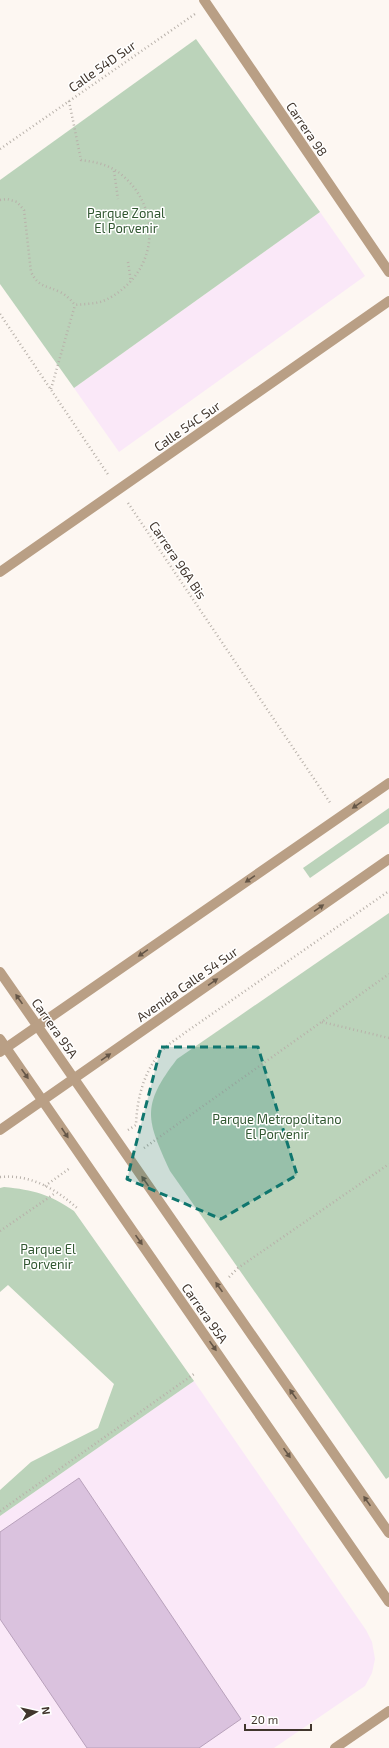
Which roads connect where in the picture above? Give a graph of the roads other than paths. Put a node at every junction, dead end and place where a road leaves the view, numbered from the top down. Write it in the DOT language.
graph roads {
  1 [pos="205,3"];
  2 [pos="389,272"];
  3 [pos="389,301"];
  4 [pos="0,572"];
  5 [pos="389,782"];
  6 [pos="389,859"];
  7 [pos="0,972"];
  8 [pos="38,1026"];
  9 [pos="0,1039"];
  10 [pos="3,1050"];
  11 [pos="74,1079"];
  12 [pos="43,1100"];
  13 [pos="0,1130"];
  14 [pos="389,1533"];
  15 [pos="389,1602"];
  16 [pos="389,1711"];
  17 [pos="335,1748"];
  1 -- 2 [label="street, Carrera 98"];
  3 -- 4 [label="street, Calle 54C Sur"];
  5 -- 8 [label="street, one-way"];
  11 -- 6 [label="street, Avenida Calle 54 Sur, one-way"];
  8 -- 7 [label="street, Carrera 95A, one-way"];
  8 -- 10 [label="street"];
  8 -- 11 [label="street, Carrera 95A"];
  9 -- 10 [label="street, Carrera 95A"];
  10 -- 12 [label="street, Carrera 95A, one-way"];
  11 -- 12 [label="street, Avenida Calle 54 Sur"];
  14 -- 11 [label="street, Carrera 95A, one-way"];
  12 -- 13 [label="street, Avenida Calle 54 Sur"];
  12 -- 15 [label="street, Carrera 95A, one-way"];
  16 -- 17 [label="street"];
}
